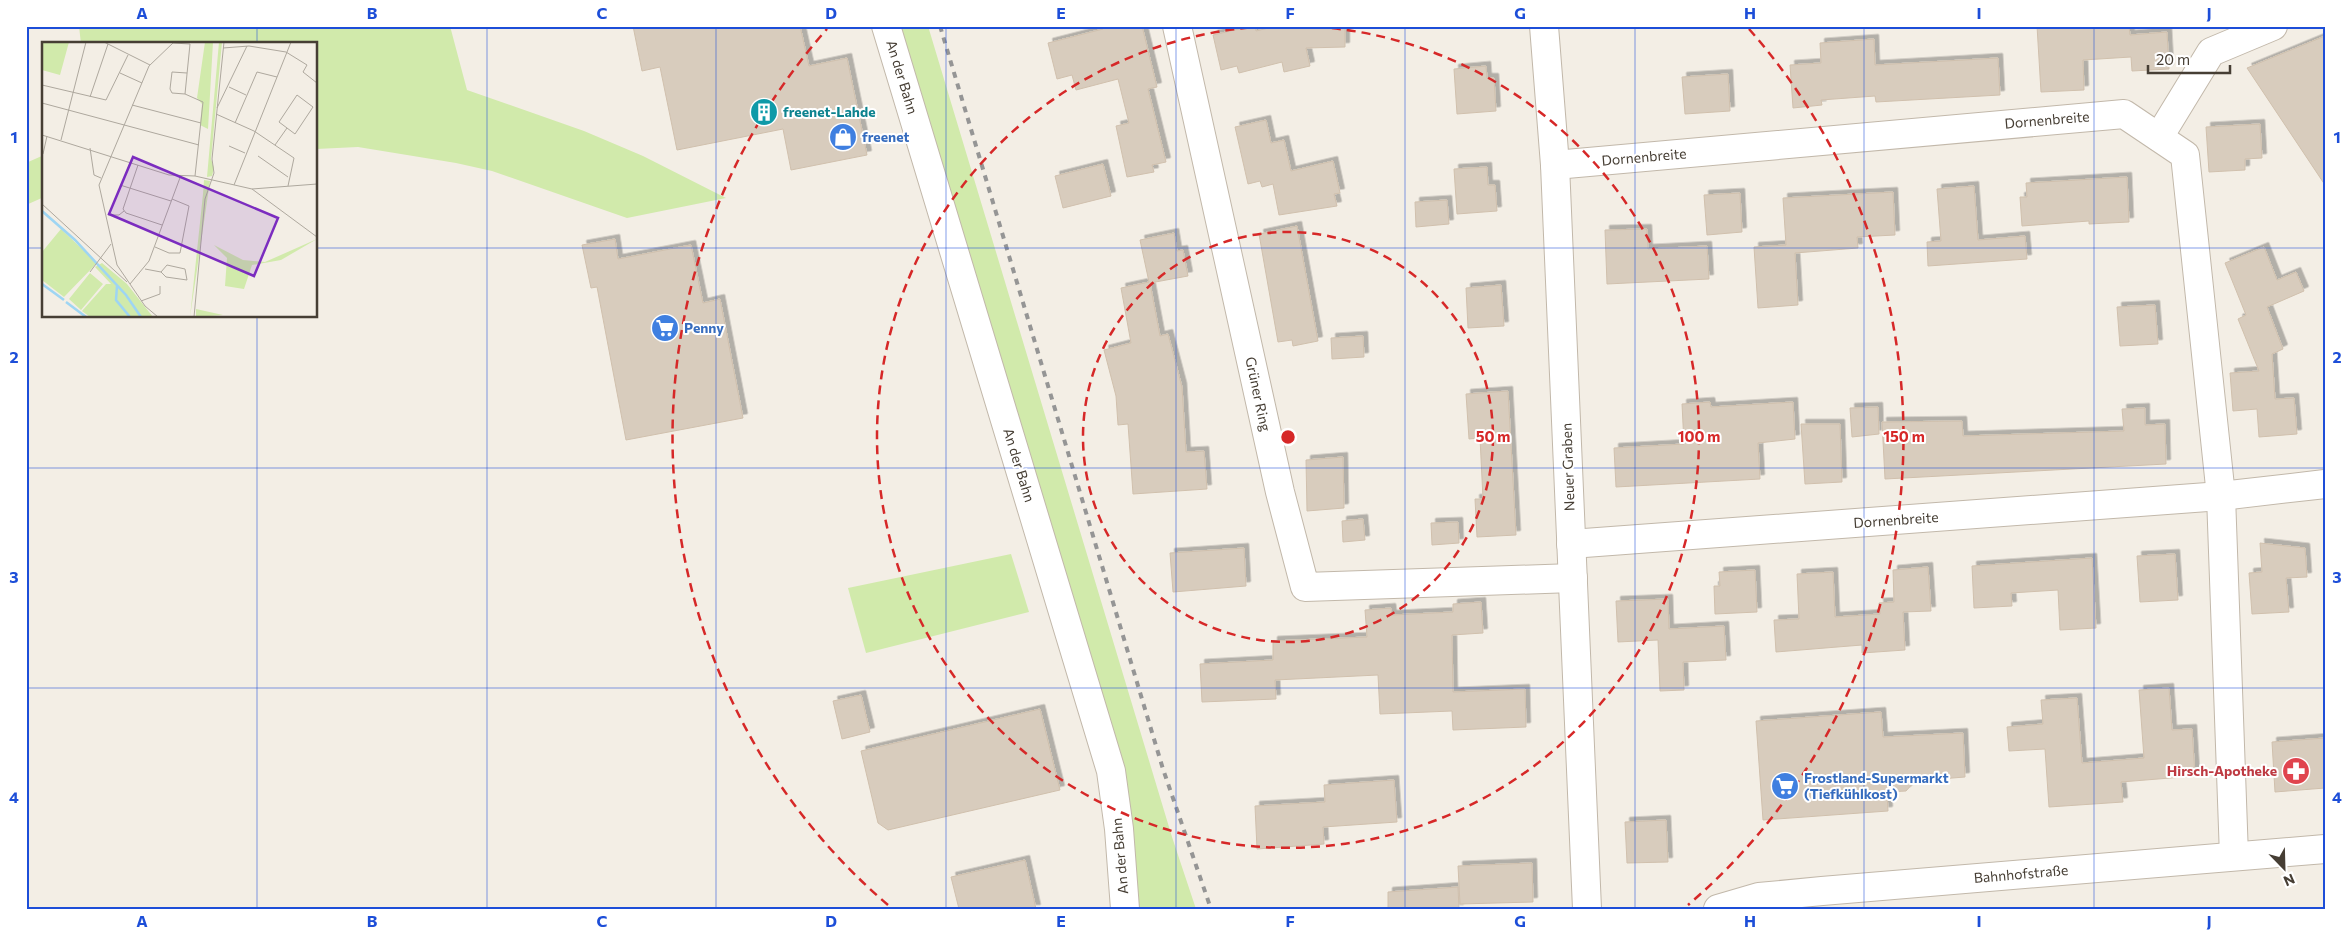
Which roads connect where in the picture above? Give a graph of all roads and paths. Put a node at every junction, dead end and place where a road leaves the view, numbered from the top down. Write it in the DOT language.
graph roads {
  1 [pos="886,26"];
  2 [pos="1177,26"];
  3 [pos="1544,26"];
  4 [pos="2273,26"];
  5 [pos="2159,137"];
  6 [pos="1555,165"];
  7 [pos="2325,484"];
  8 [pos="2221,496"];
  9 [pos="1571,544"];
  10 [pos="1573,578"];
  11 [pos="2325,849"];
  12 [pos="2234,856"];
  13 [pos="1125,909"];
  14 [pos="1587,909"];
  15 [pos="1718,909"];
  1 -- 13 [label="street, An der Bahn"];
  2 -- 10 [label="street, Grüner Ring"];
  3 -- 6 [label="street, Neuer Graben"];
  4 -- 5 [label="street"];
  5 -- 6 [label="street, Dornenbreite"];
  5 -- 8 [label="street, Dornenbreite"];
  6 -- 9 [label="street, Neuer Graben"];
  7 -- 8 [label="street, Dornenbreite"];
  8 -- 9 [label="street, Dornenbreite"];
  8 -- 12 [label="street, Dornenbreite"];
  9 -- 10 [label="street, Neuer Graben"];
  10 -- 14 [label="street, Neuer Graben"];
  11 -- 12 [label="street, Bahnhofstraße"];
  12 -- 15 [label="street, Bahnhofstraße"];
}
